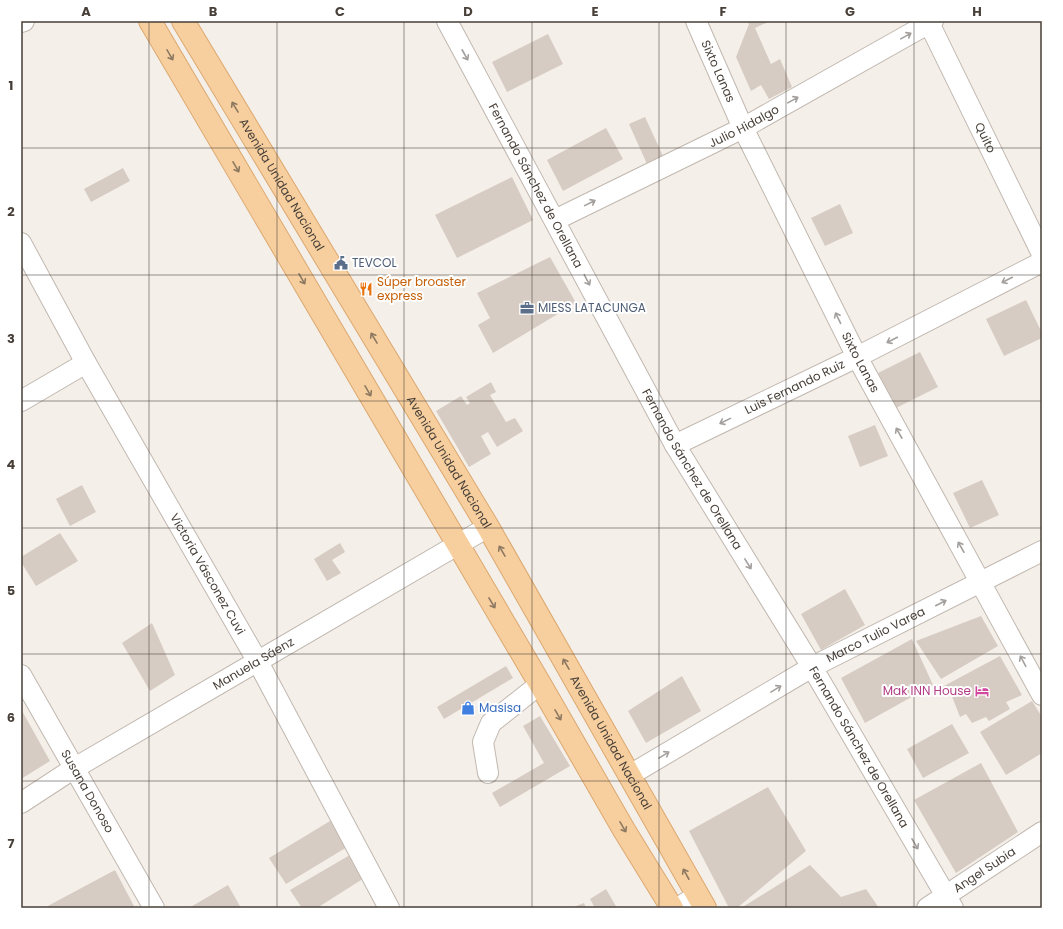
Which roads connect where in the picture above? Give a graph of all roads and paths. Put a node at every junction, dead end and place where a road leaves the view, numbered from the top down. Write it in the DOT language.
graph roads {
  1 [pos="24,21"];
  2 [pos="150,21"];
  3 [pos="183,21"];
  4 [pos="446,21"];
  5 [pos="696,21"];
  6 [pos="21,22"];
  7 [pos="930,22"];
  8 [pos="743,128"];
  9 [pos="555,220"];
  10 [pos="21,243"];
  11 [pos="1042,254"];
  12 [pos="1042,262"];
  13 [pos="857,357"];
  14 [pos="86,363"];
  15 [pos="24,393"];
  16 [pos="675,445"];
  17 [pos="488,527"];
  18 [pos="458,545"];
  19 [pos="1042,551"];
  20 [pos="981,582"];
  21 [pos="258,662"];
  22 [pos="812,667"];
  23 [pos="21,675"];
  24 [pos="540,684"];
  25 [pos="1042,695"];
  26 [pos="73,769"];
  27 [pos="488,773"];
  28 [pos="630,775"];
  29 [pos="21,803"];
  30 [pos="1042,832"];
  31 [pos="702,902"];
  32 [pos="949,902"];
  33 [pos="154,908"];
  34 [pos="389,908"];
  35 [pos="672,908"];
  36 [pos="678,908"];
  37 [pos="927,908"];
  1 -- 6 [label="street"];
  2 -- 18 [label="main road, one-way"];
  17 -- 3 [label="main road, Avenida Unidad Nacional, one-way"];
  4 -- 9 [label="street, Fernando Sánchez de Orellana, one-way"];
  5 -- 8 [label="street, Sixto Lanas"];
  8 -- 7 [label="street, Julio Hidalgo, one-way"];
  7 -- 11 [label="street, Quito"];
  9 -- 8 [label="street, Julio Hidalgo, one-way"];
  13 -- 8 [label="street, Sixto Lanas, one-way"];
  9 -- 16 [label="street, Fernando Sánchez de Orellana, one-way"];
  10 -- 14 [label="street, Victoria Vásconez Cuvi"];
  12 -- 13 [label="street, Luis Fernando Ruiz, one-way"];
  13 -- 16 [label="street, Luis Fernando Ruiz, one-way"];
  20 -- 13 [label="street, Sixto Lanas, one-way"];
  14 -- 15 [label="street"];
  14 -- 21 [label="street, Victoria Vásconez Cuvi"];
  16 -- 22 [label="street, Fernando Sánchez de Orellana, one-way"];
  17 -- 18 [label="street, Manuela Sáenz"];
  28 -- 17 [label="main road, Avenida Unidad Nacional, one-way"];
  18 -- 21 [label="street, Manuela Sáenz"];
  18 -- 24 [label="main road, one-way"];
  19 -- 20 [label="street, Marco Tulio Varea"];
  22 -- 20 [label="street, Marco Tulio Varea, one-way"];
  25 -- 20 [label="street, Sixto Lanas, one-way"];
  21 -- 26 [label="street, Manuela Sáenz"];
  21 -- 34 [label="street, Victoria Vásconez Cuvi"];
  28 -- 22 [label="street, Marco Tulio Varea, one-way"];
  22 -- 32 [label="street, Fernando Sánchez de Orellana, one-way"];
  23 -- 26 [label="street, Susana Donoso"];
  24 -- 27 [label="street"];
  24 -- 35 [label="main road, one-way"];
  26 -- 29 [label="street, Manuela Sáenz"];
  26 -- 33 [label="street, Susana Donoso"];
  31 -- 28 [label="main road, Avenida Unidad Nacional, one-way"];
  30 -- 32 [label="street, Angel Subia"];
  31 -- 36 [label="street"];
  32 -- 37 [label="street, Angel Subia"];
}
